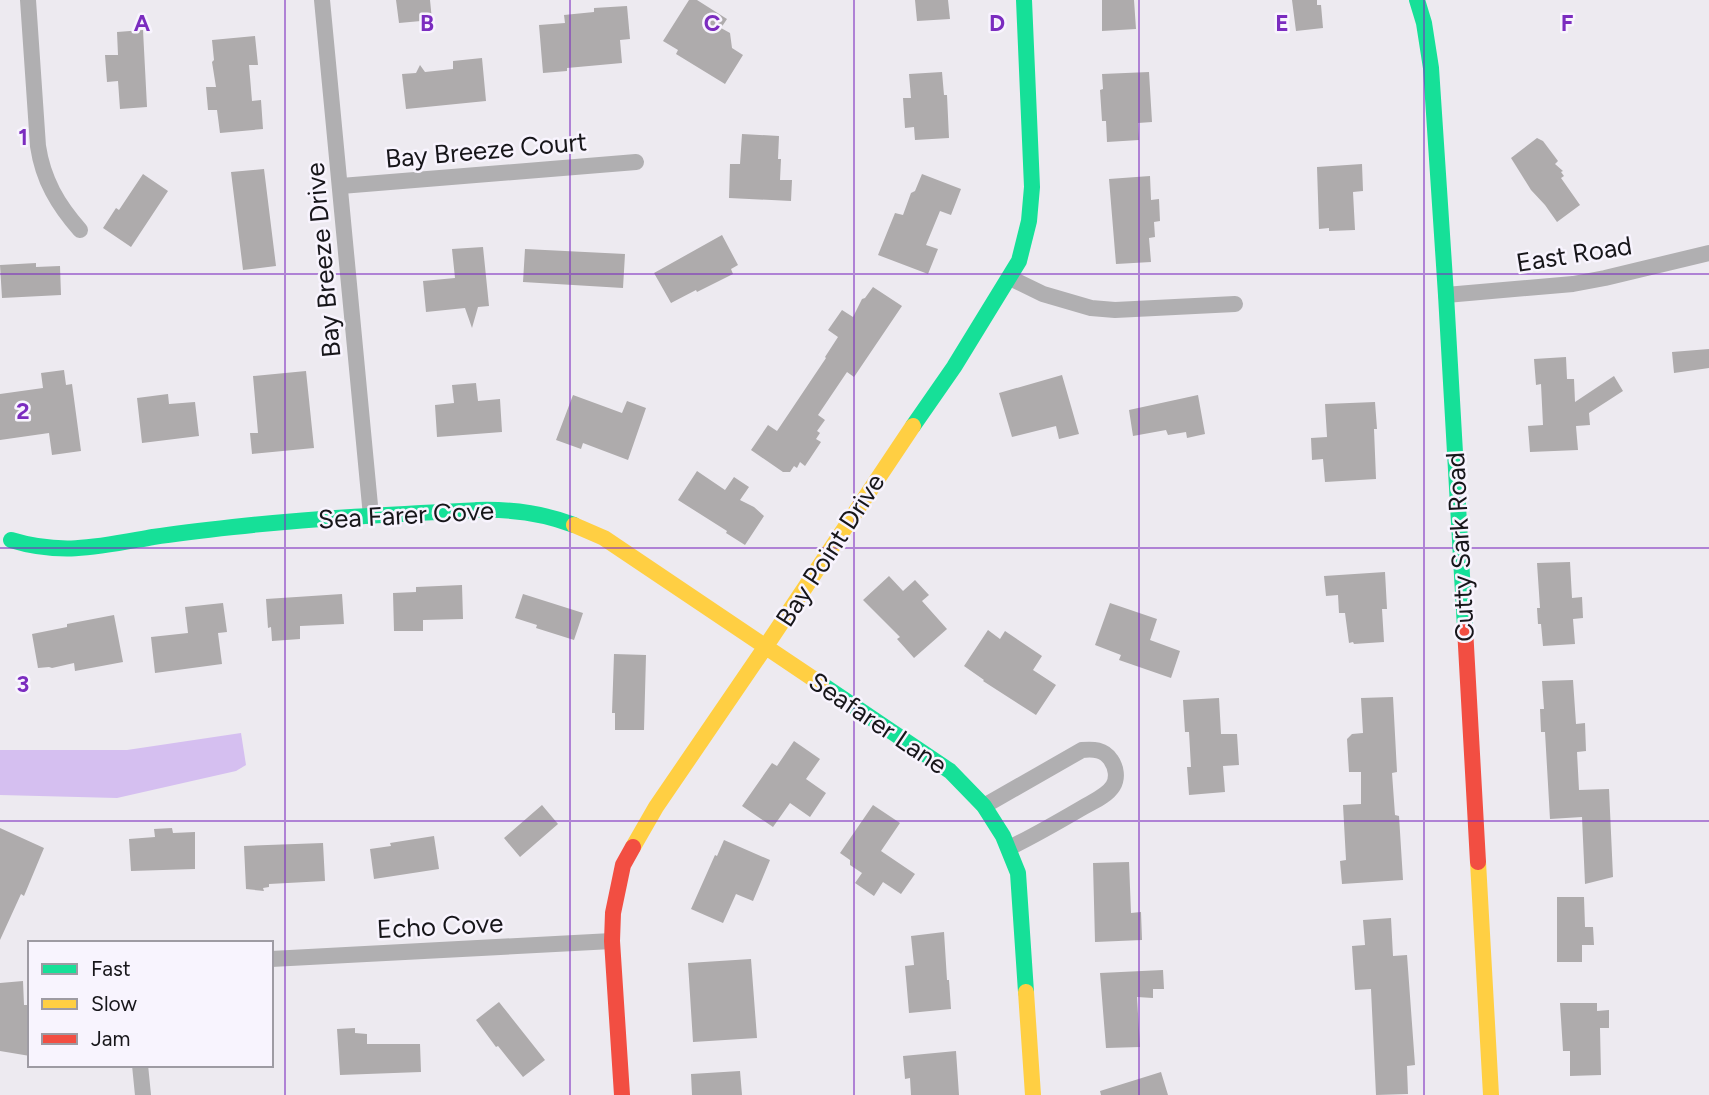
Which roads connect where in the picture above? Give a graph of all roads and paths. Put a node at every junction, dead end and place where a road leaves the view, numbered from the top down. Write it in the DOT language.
graph roads {
  1 [pos="28,0"];
  2 [pos="322,0"];
  3 [pos="1024,0"];
  4 [pos="1416,0"];
  5 [pos="636,162"];
  6 [pos="341,186"];
  7 [pos="80,230"];
  8 [pos="1709,254"];
  9 [pos="1010,278"];
  10 [pos="1446,295"];
  11 [pos="1235,304"];
  12 [pos="371,516"];
  13 [pos="11,540"];
  14 [pos="766,646"];
  15 [pos="984,806"];
  16 [pos="1009,848"];
  17 [pos="612,941"];
  18 [pos="273,959"];
  19 [pos="140,1067"];
  20 [pos="143,1095"];
  21 [pos="622,1095"];
  22 [pos="1033,1095"];
  23 [pos="1491,1095"];
  1 -- 7 [label="street"];
  2 -- 6 [label="street, Bay Breeze Drive"];
  3 -- 9 [label="street, Bay Point Drive"];
  4 -- 10 [label="street, Cutty Sark Road"];
  5 -- 6 [label="street, Bay Breeze Court"];
  6 -- 12 [label="street, Bay Breeze Drive"];
  8 -- 10 [label="street, East Road"];
  9 -- 11 [label="street"];
  9 -- 14 [label="street, Bay Point Drive"];
  10 -- 23 [label="street, Cutty Sark Road"];
  12 -- 13 [label="street, Sea Farer Cove"];
  12 -- 14 [label="street, Sea Farer Cove"];
  14 -- 15 [label="street, Seafarer Lane"];
  14 -- 17 [label="street, Bay Point Drive"];
  15 -- 16 [label="street, Seafarer Lane"];
  15 -- 16 [label="street"];
  16 -- 22 [label="street, Seafarer Lane"];
  17 -- 18 [label="street, Echo Cove"];
  17 -- 21 [label="street, Bay Point Drive"];
  19 -- 20 [label="street"];
}
